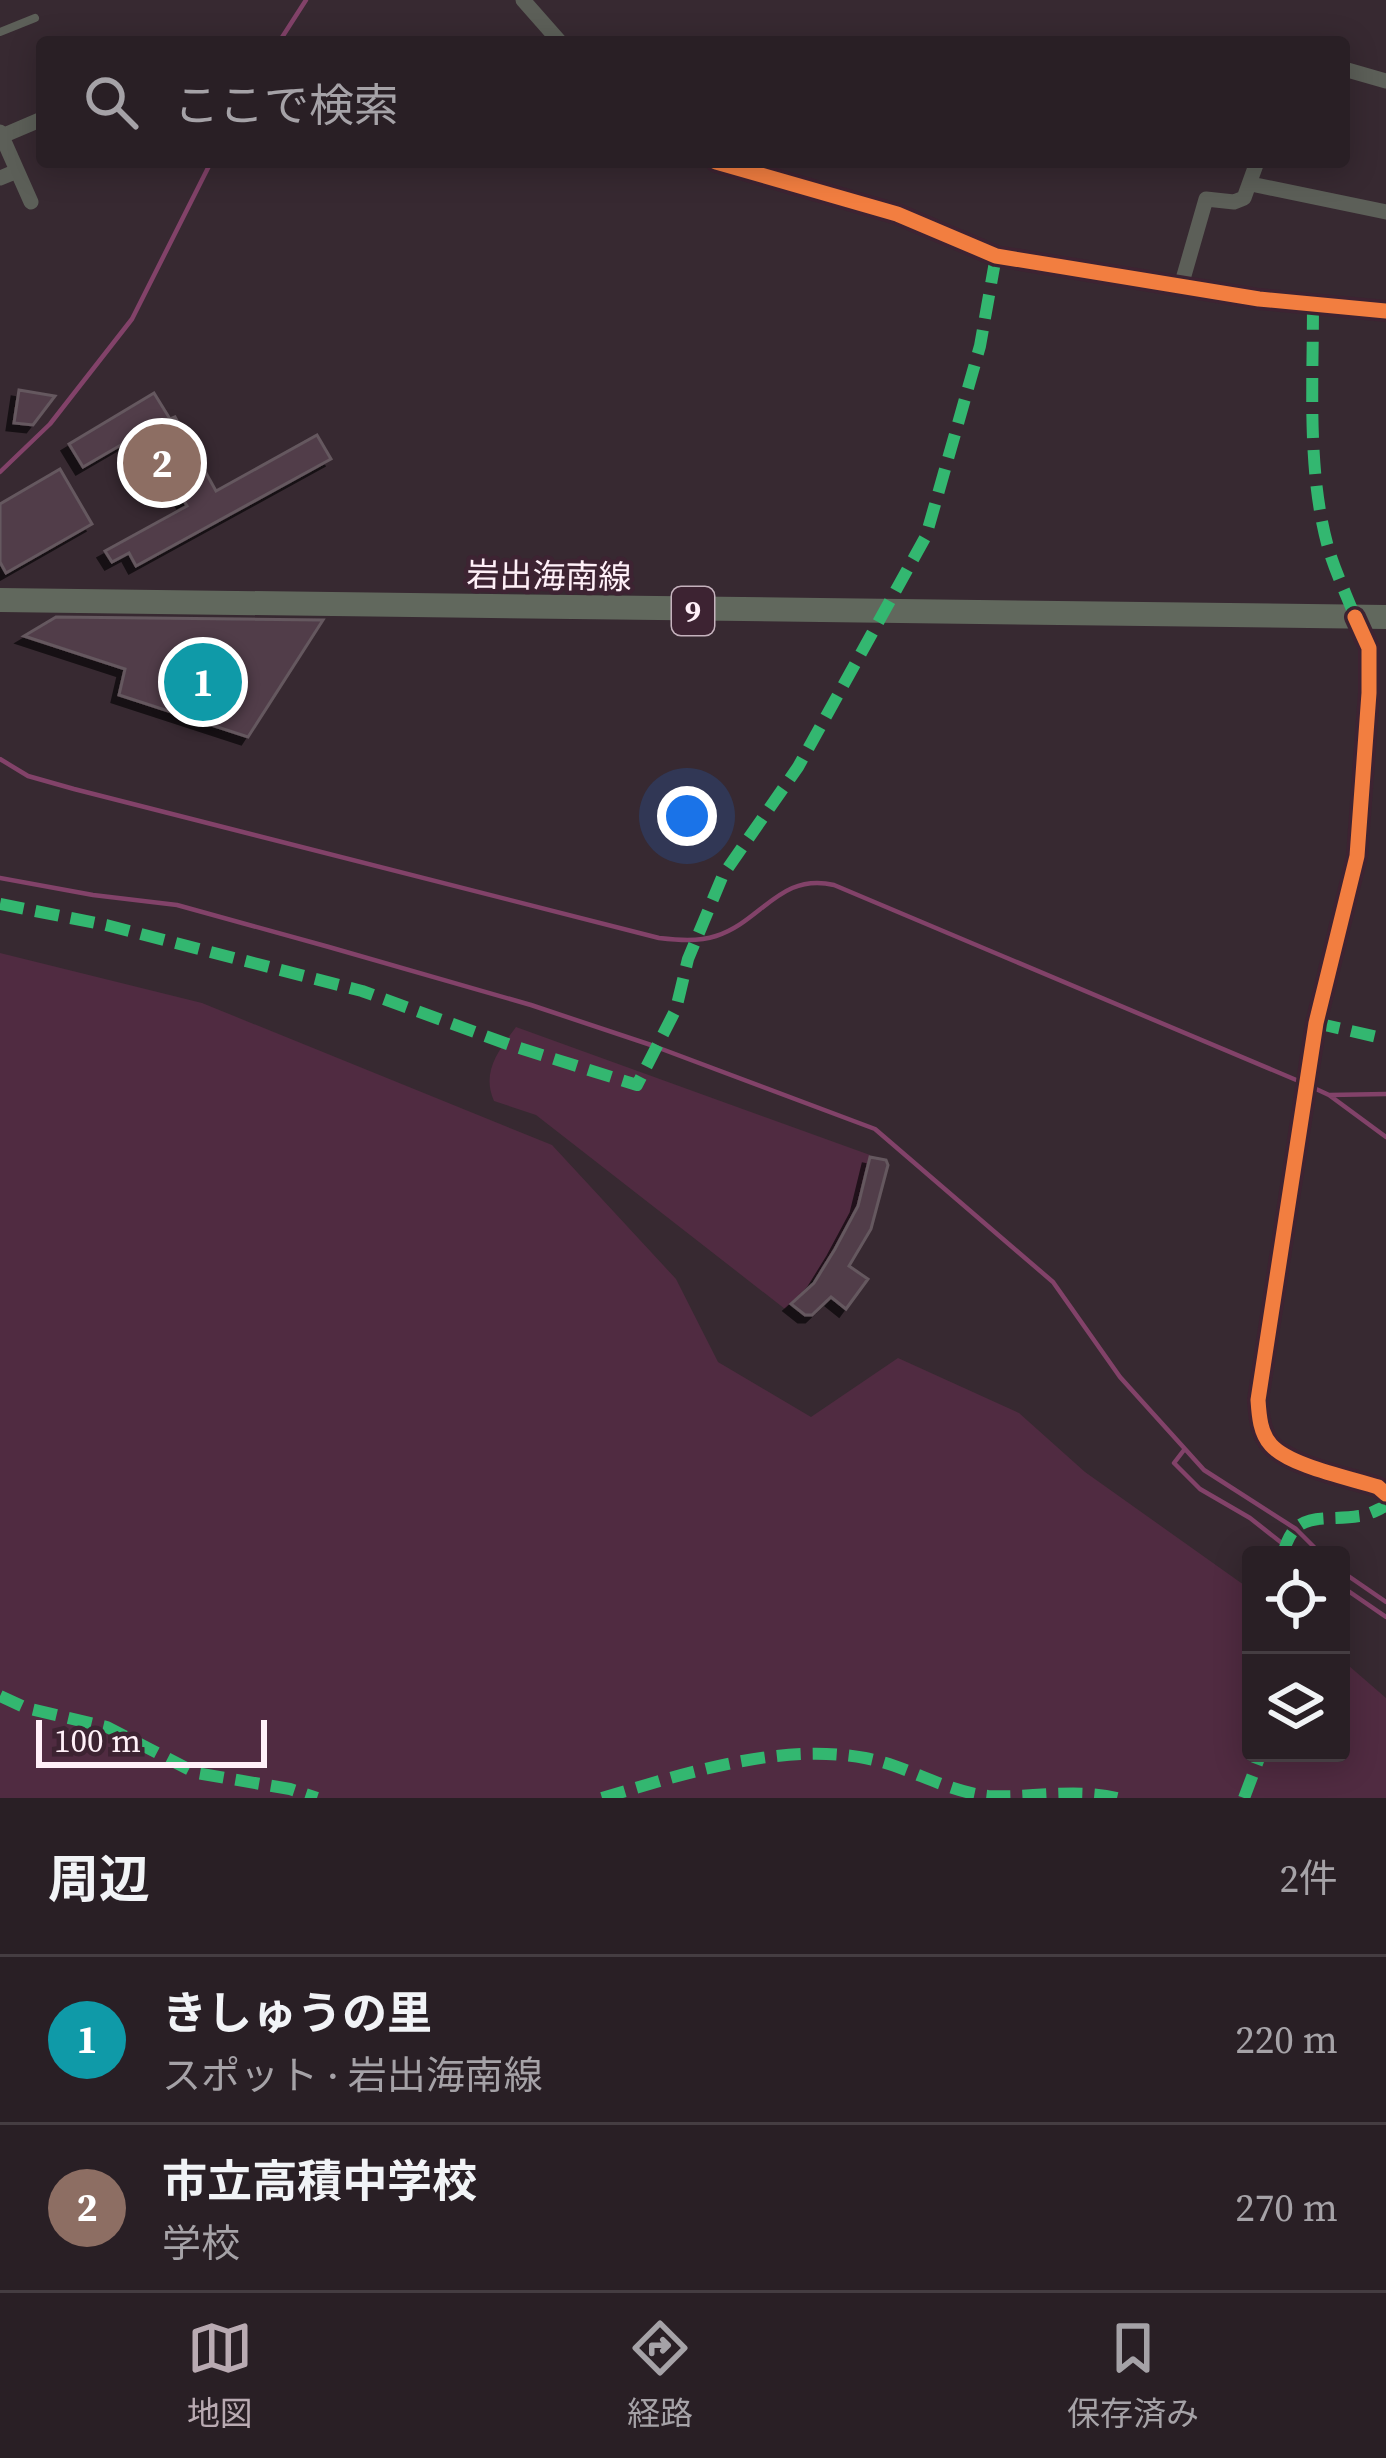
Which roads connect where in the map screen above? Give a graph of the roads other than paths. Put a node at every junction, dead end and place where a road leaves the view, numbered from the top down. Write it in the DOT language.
graph roads {
  1 [pos="523,0"];
  2 [pos="35,18"];
  3 [pos="0,32"];
  4 [pos="555,36"];
  5 [pos="1350,71"];
  6 [pos="1386,81"];
  7 [pos="36,120"];
  8 [pos="1,134"];
  9 [pos="737,168"];
  10 [pos="1255,168"];
  11 [pos="17,171"];
  12 [pos="0,178"];
  13 [pos="1251,184"];
  14 [pos="31,202"];
  15 [pos="1386,212"];
  16 [pos="1181,286"];
  17 [pos="1386,310"];
  18 [pos="0,600"];
  19 [pos="1355,617"];
  20 [pos="1386,617"];
  21 [pos="1386,1494"];
  1 -- 4 [label="street"];
  2 -- 3 [label="lane"];
  5 -- 6 [label="street"];
  7 -- 8 [label="street"];
  8 -- 11 [label="street"];
  9 -- 16 [label="street"];
  10 -- 13 [label="street"];
  11 -- 12 [label="street"];
  11 -- 14 [label="street"];
  13 -- 15 [label="street"];
  13 -- 16 [label="street"];
  16 -- 17 [label="street"];
  18 -- 19 [label="main road, 岩出海南線 / 9"];
  19 -- 20 [label="main road, 岩出海南線 / 9"];
  19 -- 21 [label="street"];
}
